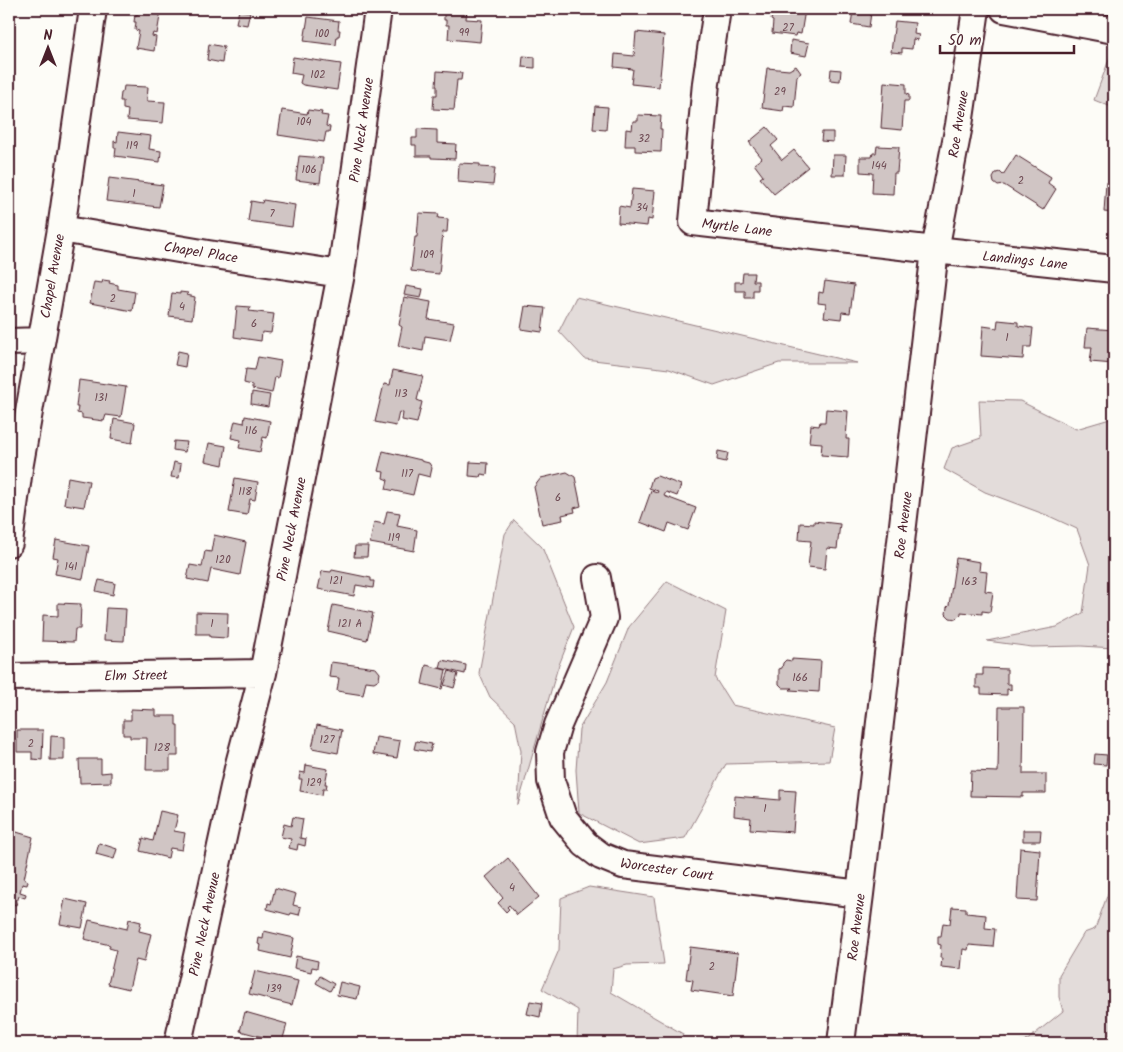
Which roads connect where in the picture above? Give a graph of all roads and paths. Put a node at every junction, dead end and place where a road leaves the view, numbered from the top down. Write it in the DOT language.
graph roads {
  1 [pos="93,9"];
  2 [pos="378,9"];
  3 [pos="717,9"];
  4 [pos="976,9"];
  5 [pos="1004,9"];
  6 [pos="1114,30"];
  7 [pos="61,229"];
  8 [pos="935,250"];
  9 [pos="1114,269"];
  10 [pos="341,274"];
  11 [pos="41,341"];
  12 [pos="9,342"];
  13 [pos="14,469"];
  14 [pos="9,543"];
  15 [pos="597,578"];
  16 [pos="263,673"];
  17 [pos="9,677"];
  18 [pos="860,894"];
  19 [pos="178,1043"];
  20 [pos="841,1043"];
  1 -- 7 [label="street, Chapel Avenue"];
  2 -- 10 [label="street, Pine Neck Avenue"];
  3 -- 8 [label="street, Myrtle Lane"];
  4 -- 8 [label="street, Roe Avenue"];
  5 -- 6 [label="street"];
  7 -- 10 [label="street, Chapel Place"];
  7 -- 11 [label="street, Chapel Avenue"];
  8 -- 9 [label="street, Landings Lane"];
  8 -- 18 [label="street, Roe Avenue"];
  10 -- 16 [label="street, Pine Neck Avenue"];
  11 -- 12 [label="street"];
  11 -- 13 [label="street, Chapel Avenue"];
  13 -- 14 [label="street, Chapel Avenue"];
  15 -- 18 [label="street, Worcester Court"];
  16 -- 17 [label="street, Elm Street"];
  16 -- 19 [label="street, Pine Neck Avenue"];
  18 -- 20 [label="street, Roe Avenue"];
}
